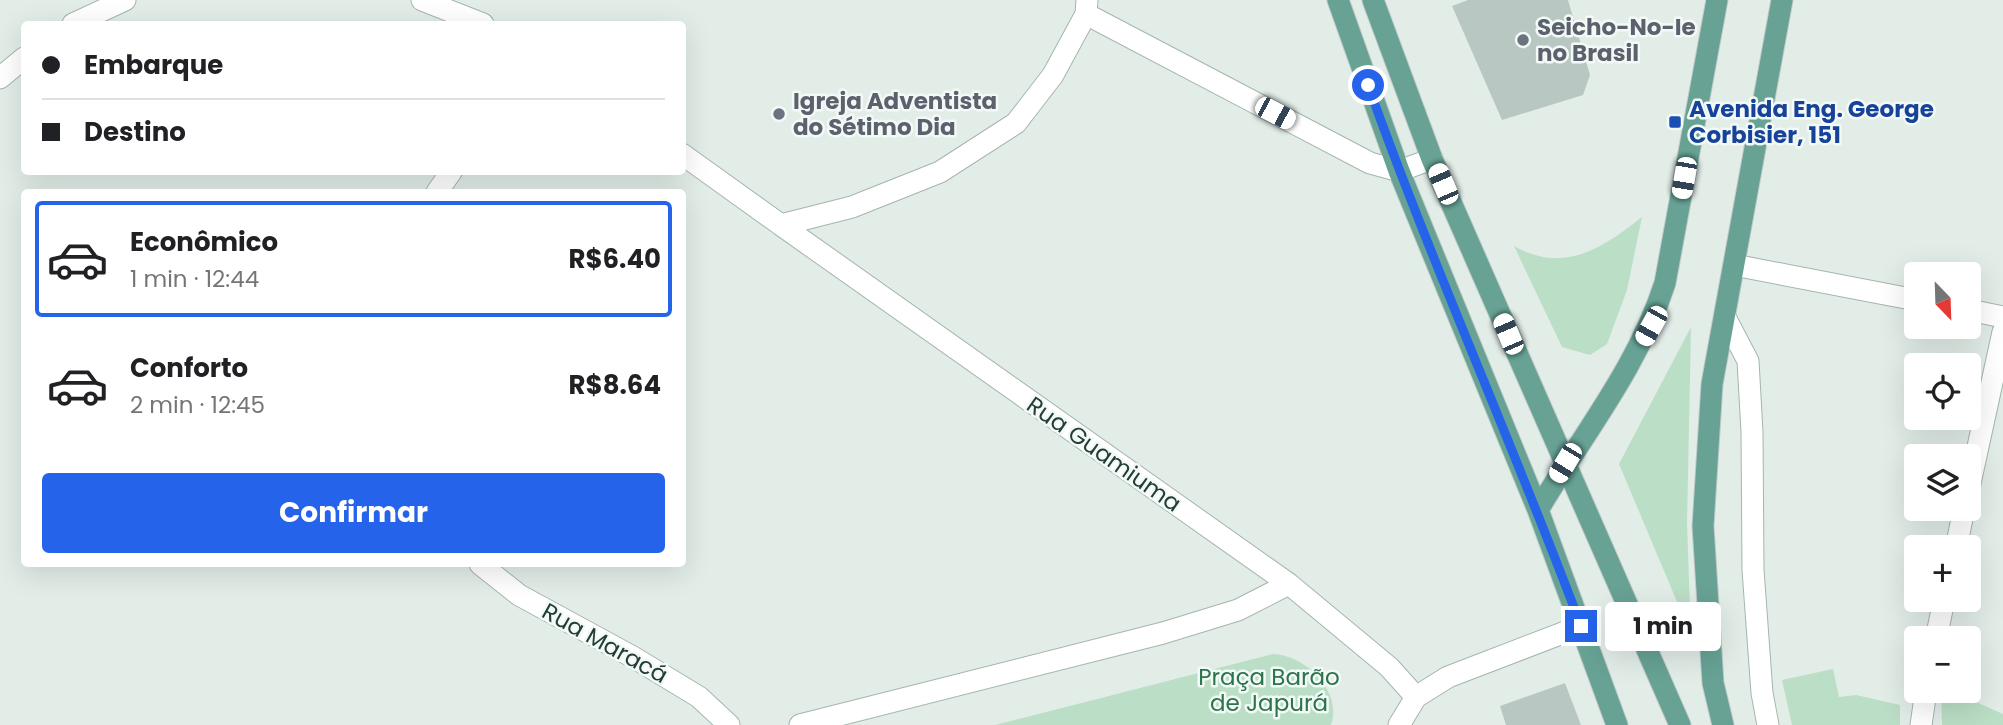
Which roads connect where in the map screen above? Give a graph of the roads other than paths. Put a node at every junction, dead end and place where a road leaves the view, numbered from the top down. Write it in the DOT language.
graph roads {
  1 [pos="125,0"];
  2 [pos="422,0"];
  3 [pos="1338,0"];
  4 [pos="1373,0"];
  5 [pos="1717,0"];
  6 [pos="1782,0"];
  7 [pos="1086,7"];
  8 [pos="80,21"];
  9 [pos="475,21"];
  10 [pos="21,60"];
  11 [pos="0,78"];
  12 [pos="686,157"];
  13 [pos="1432,159"];
  14 [pos="1399,171"];
  15 [pos="781,225"];
  16 [pos="1734,265"];
  17 [pos="1904,298"];
  18 [pos="1981,312"];
  19 [pos="1725,317"];
  20 [pos="2003,317"];
  21 [pos="2003,332"];
  22 [pos="1979,444"];
  23 [pos="1565,463"];
  24 [pos="1538,510"];
  25 [pos="484,567"];
  26 [pos="1289,584"];
  27 [pos="1581,626"];
  28 [pos="1416,697"];
  29 [pos="1924,703"];
  30 [pos="729,725"];
  31 [pos="800,725"];
  32 [pos="1399,725"];
  33 [pos="1617,725"];
  34 [pos="1680,725"];
  35 [pos="1724,725"];
  36 [pos="1768,725"];
  37 [pos="1921,725"];
  1 -- 8 [label="street"];
  2 -- 9 [label="street"];
  3 -- 14 [label="main road"];
  4 -- 13 [label="main road"];
  5 -- 23 [label="main road"];
  6 -- 16 [label="main road"];
  7 -- 14 [label="street"];
  7 -- 15 [label="street"];
  10 -- 11 [label="street"];
  12 -- 15 [label="street, Rua Guamiuma"];
  13 -- 14 [label="street"];
  13 -- 23 [label="main road"];
  14 -- 24 [label="main road"];
  15 -- 26 [label="street, Rua Guamiuma"];
  16 -- 17 [label="street"];
  16 -- 19 [label="main road"];
  18 -- 20 [label="street"];
  19 -- 35 [label="main road"];
  19 -- 36 [label="street"];
  21 -- 22 [label="street"];
  23 -- 24 [label="main road"];
  23 -- 34 [label="main road"];
  24 -- 27 [label="main road"];
  25 -- 30 [label="street, Rua Maracá"];
  26 -- 28 [label="street, Rua Guamiuma"];
  26 -- 31 [label="street"];
  27 -- 28 [label="street"];
  27 -- 33 [label="main road"];
  28 -- 32 [label="street"];
  29 -- 37 [label="street"];
}
